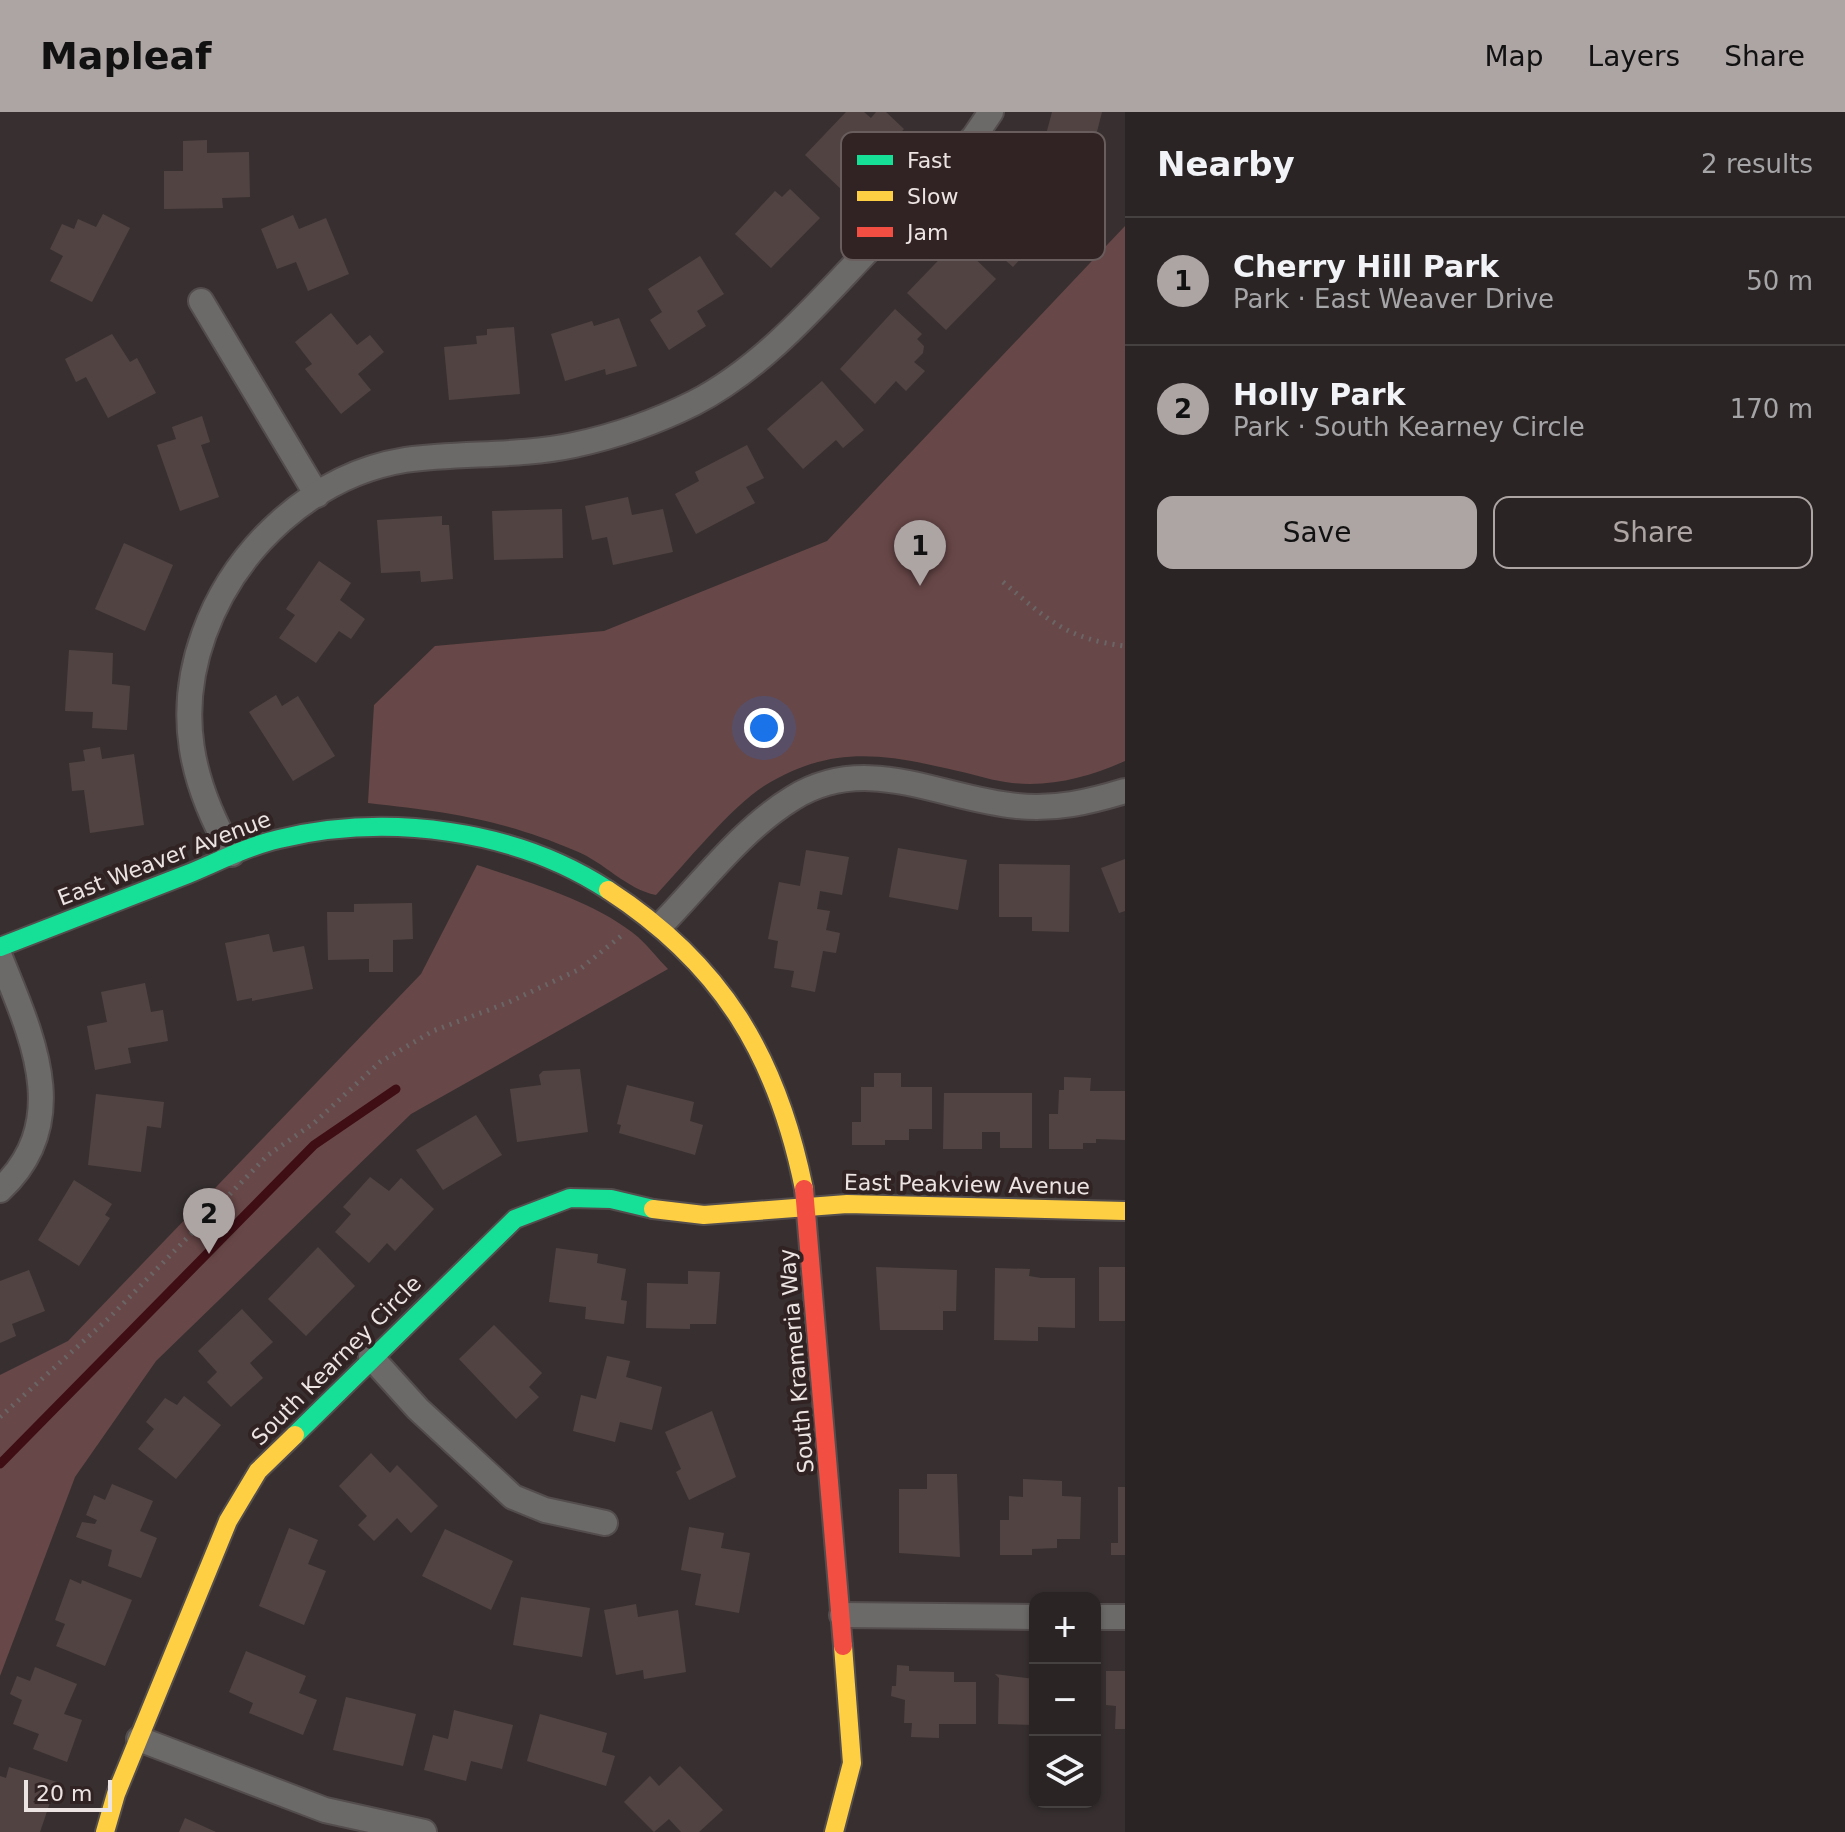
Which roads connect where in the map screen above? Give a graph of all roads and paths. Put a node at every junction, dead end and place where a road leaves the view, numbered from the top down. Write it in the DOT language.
graph roads {
  1 [pos="991,112"];
  2 [pos="977,132"];
  3 [pos="859,260"];
  4 [pos="201,301"];
  5 [pos="317,495"];
  6 [pos="1003,582"];
  7 [pos="1125,646"];
  8 [pos="1125,791"];
  9 [pos="232,854"];
  10 [pos="661,925"];
  11 [pos="0,947"];
  12 [pos="0,957"];
  13 [pos="0,1190"];
  14 [pos="807,1205"];
  15 [pos="1125,1211"];
  16 [pos="371,1357"];
  17 [pos="0,1417"];
  18 [pos="605,1523"];
  19 [pos="842,1615"];
  20 [pos="1029,1617"];
  21 [pos="1101,1617"];
  22 [pos="1125,1617"];
  23 [pos="139,1739"];
  24 [pos="105,1832"];
  25 [pos="424,1832"];
  26 [pos="834,1832"];
  1 -- 2 [label="street"];
  3 -- 5 [label="street"];
  4 -- 5 [label="street"];
  5 -- 9 [label="street"];
  6 -- 7 [label="path"];
  8 -- 10 [label="street"];
  9 -- 10 [label="street, East Weaver Avenue"];
  9 -- 11 [label="street, East Weaver Avenue"];
  10 -- 14 [label="street, South Krameria Way"];
  10 -- 17 [label="path"];
  12 -- 13 [label="street"];
  14 -- 15 [label="street, East Peakview Avenue"];
  14 -- 16 [label="street, South Kearney Circle"];
  14 -- 19 [label="street, South Krameria Way"];
  16 -- 18 [label="street"];
  16 -- 23 [label="street, South Kearney Circle"];
  19 -- 20 [label="street"];
  19 -- 26 [label="street, South Krameria Way"];
  21 -- 22 [label="street"];
  23 -- 24 [label="street, South Kearney Circle"];
  23 -- 25 [label="street"];
}
